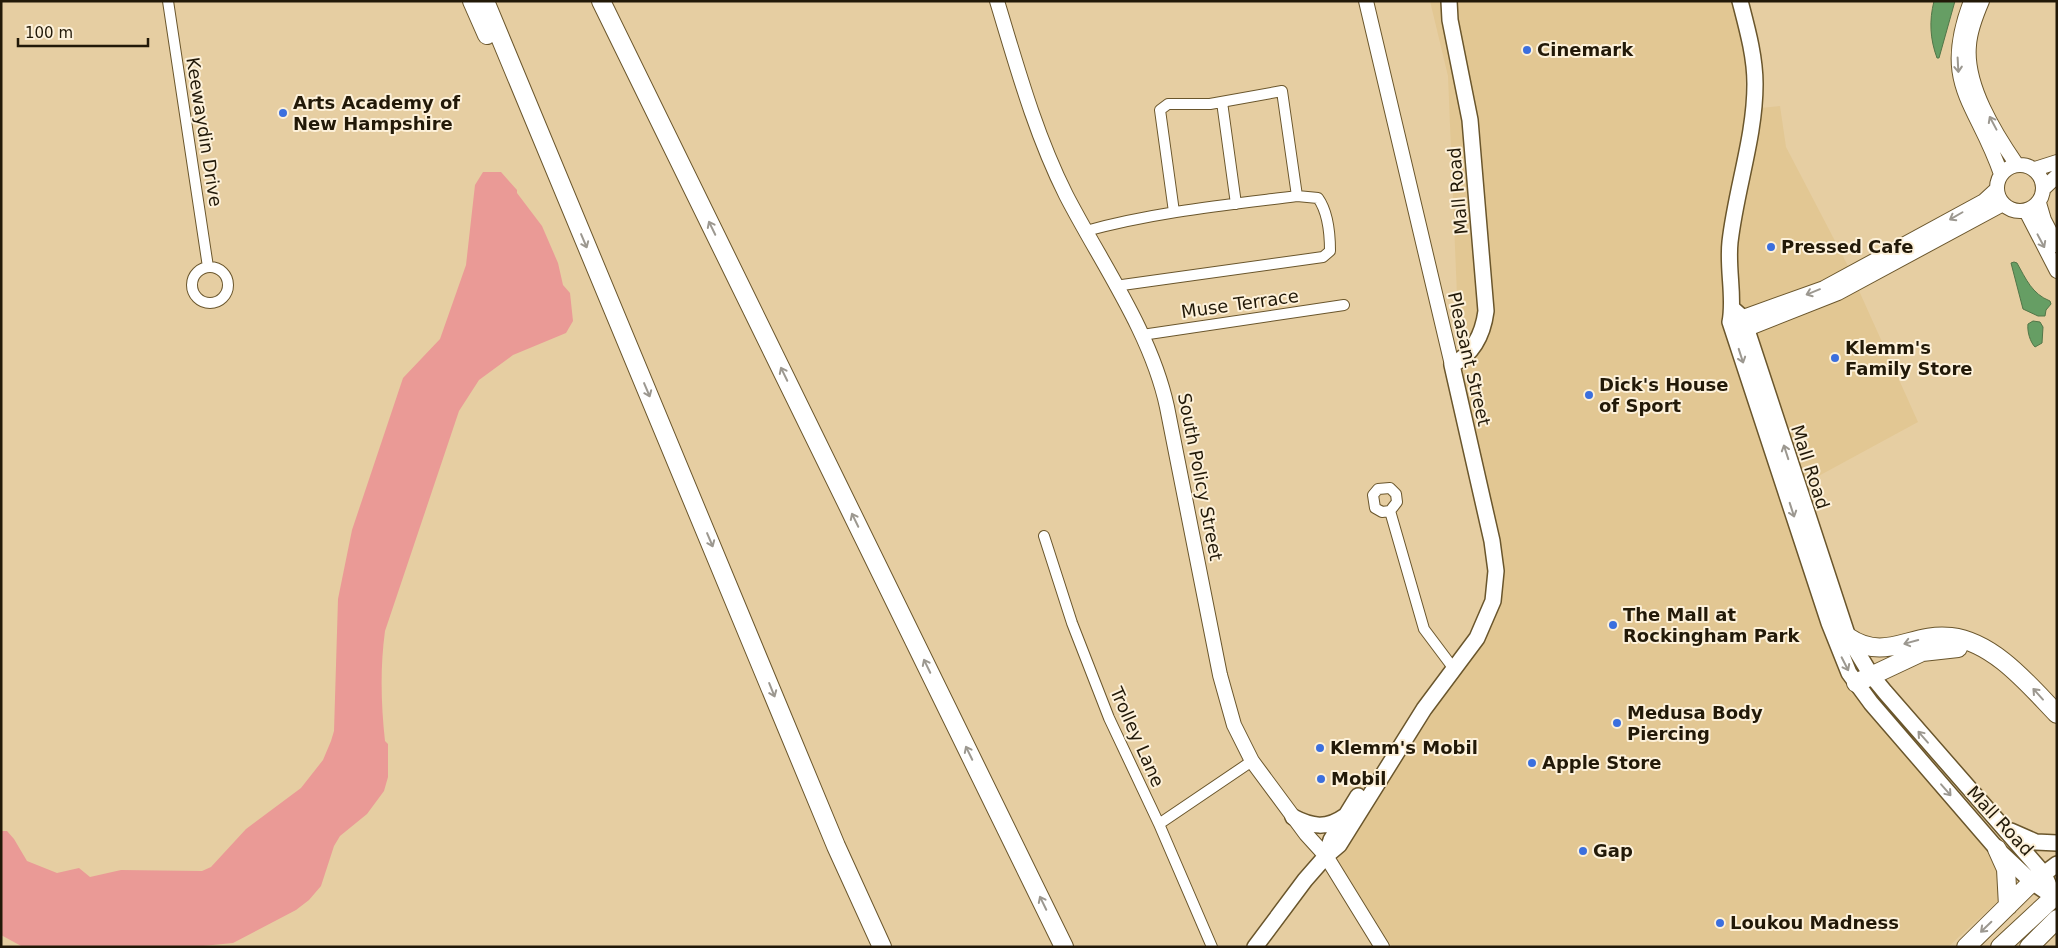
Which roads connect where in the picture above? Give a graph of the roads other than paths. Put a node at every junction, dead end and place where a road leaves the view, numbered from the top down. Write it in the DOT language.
graph roads {
  1 [pos="168,1"];
  2 [pos="472,1"];
  3 [pos="486,1"];
  4 [pos="601,1"];
  5 [pos="997,1"];
  6 [pos="1366,1"];
  7 [pos="1449,1"];
  8 [pos="1740,1"];
  9 [pos="1971,1"];
  10 [pos="1982,1"];
  11 [pos="1222,102"];
  12 [pos="2057,162"];
  13 [pos="2017,165"];
  14 [pos="2035,169"];
  15 [pos="2001,174"];
  16 [pos="2057,176"];
  17 [pos="2044,188"];
  18 [pos="1997,189"];
  19 [pos="1297,196"];
  20 [pos="2039,202"];
  21 [pos="1236,204"];
  22 [pos="2004,204"];
  23 [pos="569,205"];
  24 [pos="2026,211"];
  25 [pos="1174,212"];
  26 [pos="1086,231"];
  27 [pos="2057,245"];
  28 [pos="208,267"];
  29 [pos="2057,271"];
  30 [pos="1115,286"];
  31 [pos="1344,306"];
  32 [pos="1737,322"];
  33 [pos="1142,335"];
  34 [pos="1452,365"];
  35 [pos="1390,511"];
  36 [pos="1044,536"];
  37 [pos="1848,637"];
  38 [pos="1988,652"];
  39 [pos="1454,669"];
  40 [pos="1864,679"];
  41 [pos="1424,710"];
  42 [pos="2057,714"];
  43 [pos="1252,761"];
  44 [pos="1345,816"];
  45 [pos="1293,817"];
  46 [pos="1159,824"];
  47 [pos="2002,826"];
  48 [pos="2057,843"];
  49 [pos="1997,849"];
  50 [pos="1326,856"];
  51 [pos="2057,864"];
  52 [pos="2038,878"];
  53 [pos="2055,896"];
  54 [pos="2008,906"];
  55 [pos="2057,919"];
  56 [pos="882,947"];
  57 [pos="1064,947"];
  58 [pos="1212,947"];
  59 [pos="1255,947"];
  60 [pos="1382,947"];
  61 [pos="1966,947"];
  62 [pos="2000,947"];
  63 [pos="2029,947"];
  1 -- 28 [label="street, Keewaydin Drive"];
  2 -- 23 [label="highway"];
  3 -- 23 [label="highway"];
  57 -- 4 [label="highway, one-way"];
  5 -- 26 [label="main road, South Policy Street"];
  6 -- 34 [label="main road, Pleasant Street"];
  7 -- 34 [label="main road, Mall Road"];
  8 -- 32 [label="main road, Mall Road"];
  9 -- 15 [label="main road, one-way"];
  13 -- 10 [label="main road, one-way"];
  11 -- 19 [label="street"];
  11 -- 21 [label="street"];
  11 -- 25 [label="street"];
  12 -- 14 [label="main road"];
  13 -- 14 [label="main road"];
  13 -- 15 [label="main road"];
  14 -- 17 [label="main road"];
  15 -- 18 [label="main road"];
  16 -- 17 [label="main road"];
  17 -- 20 [label="main road"];
  18 -- 22 [label="main road"];
  18 -- 32 [label="main road, one-way"];
  19 -- 21 [label="street"];
  19 -- 30 [label="street"];
  20 -- 24 [label="main road"];
  20 -- 27 [label="main road"];
  21 -- 25 [label="street"];
  22 -- 24 [label="main road"];
  22 -- 32 [label="main road"];
  23 -- 56 [label="highway, one-way"];
  24 -- 29 [label="main road, one-way"];
  25 -- 26 [label="street"];
  26 -- 30 [label="main road, South Policy Street"];
  30 -- 33 [label="main road, South Policy Street"];
  31 -- 33 [label="street, Muse Terrace"];
  37 -- 32 [label="main road, Mall Road, one-way"];
  32 -- 40 [label="main road, Mall Road, one-way"];
  33 -- 43 [label="main road, South Policy Street"];
  34 -- 39 [label="main road, Pleasant Street"];
  35 -- 39 [label="street"];
  36 -- 46 [label="street, Trolley Lane"];
  38 -- 37 [label="highway, one-way"];
  37 -- 40 [label="main road, Mall Road"];
  38 -- 40 [label="highway"];
  42 -- 38 [label="highway, one-way"];
  39 -- 41 [label="main road, Pleasant Street"];
  47 -- 40 [label="main road, Mall Road, one-way"];
  40 -- 49 [label="main road, Mall Road, one-way"];
  41 -- 44 [label="main road, Pleasant Street"];
  41 -- 50 [label="main road, Pleasant Street"];
  43 -- 45 [label="main road, South Policy Street"];
  43 -- 46 [label="street"];
  44 -- 45 [label="main road"];
  44 -- 50 [label="main road, Pleasant Street"];
  45 -- 50 [label="main road, South Policy Street"];
  46 -- 58 [label="street, Trolley Lane"];
  47 -- 48 [label="main road"];
  47 -- 52 [label="main road, Mall Road"];
  49 -- 52 [label="main road, Mall Road"];
  49 -- 54 [label="highway"];
  50 -- 59 [label="main road"];
  50 -- 60 [label="main road, South Policy Street"];
  51 -- 52 [label="main road"];
  52 -- 53 [label="main road, Mall Road"];
  52 -- 54 [label="highway"];
  53 -- 62 [label="highway"];
  54 -- 61 [label="highway, one-way"];
  55 -- 63 [label="highway"];
}
